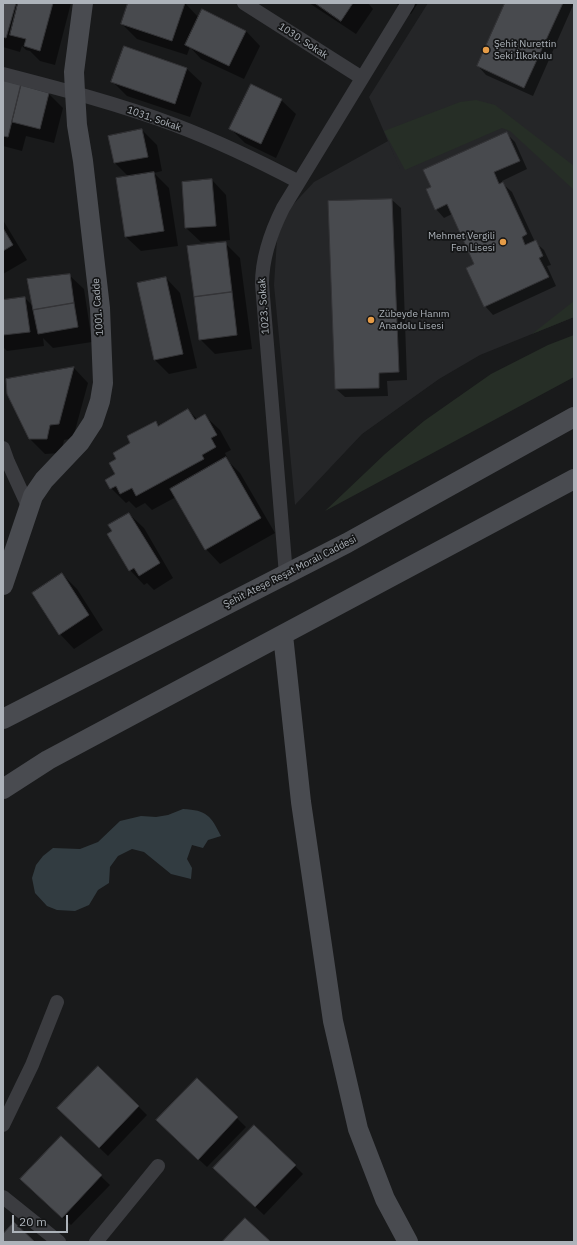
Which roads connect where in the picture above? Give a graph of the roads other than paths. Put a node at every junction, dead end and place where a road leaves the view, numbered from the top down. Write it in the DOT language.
graph roads {
  1 [pos="83,3"];
  2 [pos="244,3"];
  3 [pos="408,3"];
  4 [pos="3,74"];
  5 [pos="362,78"];
  6 [pos="75,92"];
  7 [pos="299,182"];
  8 [pos="574,417"];
  9 [pos="3,448"];
  10 [pos="5,461"];
  11 [pos="574,479"];
  12 [pos="29,508"];
  13 [pos="286,575"];
  14 [pos="3,585"];
  15 [pos="283,635"];
  16 [pos="3,719"];
  17 [pos="3,789"];
  18 [pos="57,1002"];
  19 [pos="3,1125"];
  20 [pos="158,1166"];
  21 [pos="3,1197"];
  22 [pos="60,1242"];
  23 [pos="96,1242"];
  24 [pos="408,1242"];
  1 -- 6 [label="main road, 1001. Cadde"];
  2 -- 5 [label="street, 1030. Sokak"];
  3 -- 5 [label="street, 1023. Sokak"];
  4 -- 6 [label="street, 1031. Sokak"];
  5 -- 7 [label="street, 1023. Sokak"];
  6 -- 7 [label="street, 1031. Sokak"];
  6 -- 12 [label="main road, 1001. Cadde"];
  7 -- 13 [label="street, 1023. Sokak"];
  8 -- 13 [label="main road, Şehit Ateşe Reşat Moralı Caddesi"];
  9 -- 10 [label="street"];
  10 -- 12 [label="street"];
  11 -- 15 [label="main road"];
  12 -- 14 [label="main road, 1001. Cadde"];
  13 -- 16 [label="main road, Şehit Ateşe Reşat Moralı Caddesi"];
  15 -- 17 [label="main road"];
  15 -- 24 [label="main road"];
  18 -- 19 [label="street"];
  20 -- 23 [label="street"];
  21 -- 22 [label="street"];
}
